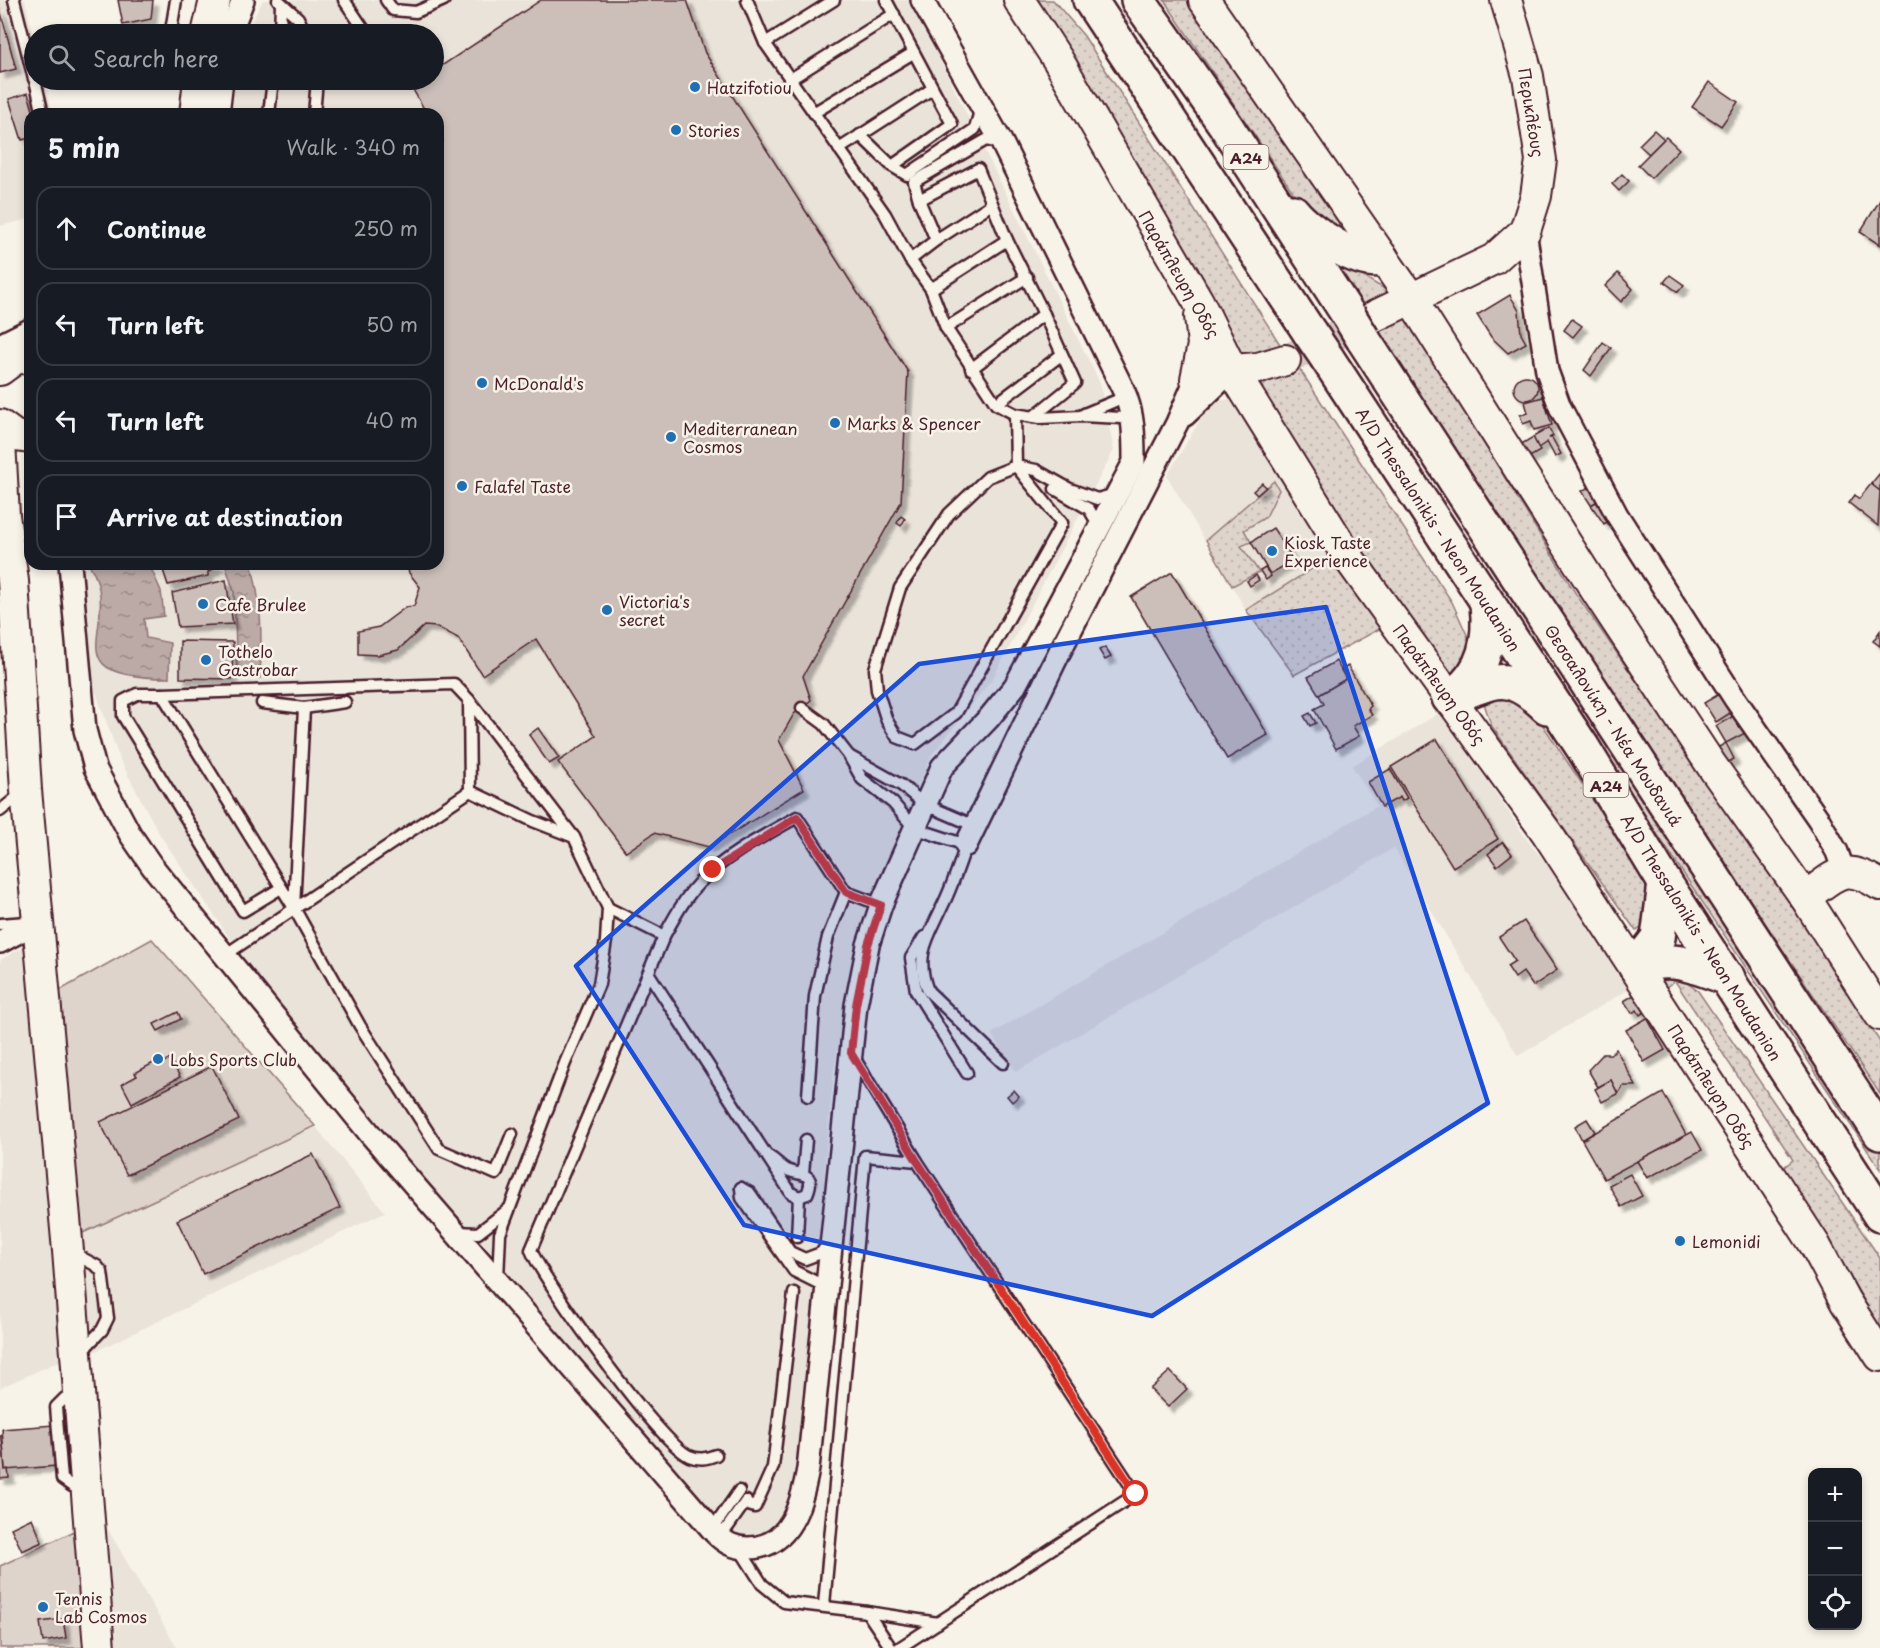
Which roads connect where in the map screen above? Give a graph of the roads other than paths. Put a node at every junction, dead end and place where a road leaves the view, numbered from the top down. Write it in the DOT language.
graph roads {
  1 [pos="14,0"];
  2 [pos="176,0"];
  3 [pos="204,0"];
  4 [pos="257,0"];
  5 [pos="344,0"];
  6 [pos="386,0"];
  7 [pos="444,0"];
  8 [pos="834,0"];
  9 [pos="886,0"];
  10 [pos="922,0"];
  11 [pos="1019,0"];
  12 [pos="1071,0"];
  13 [pos="1090,0"];
  14 [pos="1138,0"];
  15 [pos="1204,0"];
  16 [pos="1506,0"];
  17 [pos="280,1"];
  18 [pos="749,1"];
  19 [pos="429,3"];
  20 [pos="232,4"];
  21 [pos="894,14"];
  22 [pos="172,24"];
  23 [pos="205,24"];
  24 [pos="214,24"];
  25 [pos="231,24"];
  26 [pos="280,24"];
  27 [pos="301,24"];
  28 [pos="360,24"];
  29 [pos="24,38"];
  30 [pos="765,43"];
  31 [pos="913,53"];
  32 [pos="1141,76"];
  33 [pos="789,80"];
  34 [pos="932,89"];
  35 [pos="38,90"];
  36 [pos="198,90"];
  37 [pos="221,90"];
  38 [pos="272,90"];
  39 [pos="316,90"];
  40 [pos="982,105"];
  41 [pos="42,108"];
  42 [pos="196,108"];
  43 [pos="219,108"];
  44 [pos="270,108"];
  45 [pos="315,108"];
  46 [pos="814,112"];
  47 [pos="1224,123"];
  48 [pos="860,135"];
  49 [pos="1002,143"];
  50 [pos="839,149"];
  51 [pos="892,166"];
  52 [pos="910,179"];
  53 [pos="919,200"];
  54 [pos="992,204"];
  55 [pos="1525,231"];
  56 [pos="936,240"];
  57 [pos="1007,240"];
  58 [pos="1382,259"];
  59 [pos="910,260"];
  60 [pos="1027,277"];
  61 [pos="930,290"];
  62 [pos="1412,300"];
  63 [pos="1198,302"];
  64 [pos="1044,314"];
  65 [pos="1362,324"];
  66 [pos="946,328"];
  67 [pos="24,333"];
  68 [pos="0,345"];
  69 [pos="1061,355"];
  70 [pos="24,358"];
  71 [pos="1285,360"];
  72 [pos="971,369"];
  73 [pos="0,370"];
  74 [pos="1232,370"];
  75 [pos="1197,379"];
  76 [pos="1123,389"];
  77 [pos="996,404"];
  78 [pos="1015,414"];
  79 [pos="1081,416"];
  80 [pos="1033,417"];
  81 [pos="1177,423"];
  82 [pos="1134,424"];
  83 [pos="14,435"];
  84 [pos="1016,466"];
  85 [pos="1116,494"];
  86 [pos="1099,526"];
  87 [pos="24,539"];
  88 [pos="11,568"];
  89 [pos="70,570"];
  90 [pos="1487,604"];
  91 [pos="162,694"];
  92 [pos="1449,698"];
  93 [pos="469,700"];
  94 [pos="345,702"];
  95 [pos="262,703"];
  96 [pos="304,708"];
  97 [pos="801,708"];
  98 [pos="1583,748"];
  99 [pos="849,756"];
  100 [pos="26,790"];
  101 [pos="470,791"];
  102 [pos="924,804"];
  103 [pos="0,811"];
  104 [pos="914,828"];
  105 [pos="970,836"];
  106 [pos="574,837"];
  107 [pos="1844,872"];
  108 [pos="1665,883"];
  109 [pos="1880,885"];
  110 [pos="281,888"];
  111 [pos="846,892"];
  112 [pos="1805,897"];
  113 [pos="881,905"];
  114 [pos="294,908"];
  115 [pos="608,908"];
  116 [pos="39,921"];
  117 [pos="0,924"];
  118 [pos="929,929"];
  119 [pos="664,936"];
  120 [pos="0,942"];
  121 [pos="225,955"];
  122 [pos="1636,967"];
  123 [pos="649,974"];
  124 [pos="1728,978"];
  125 [pos="1880,1015"];
  126 [pos="851,1053"];
  127 [pos="1003,1063"];
  128 [pos="967,1073"];
  129 [pos="808,1096"];
  130 [pos="1880,1133"];
  131 [pos="512,1134"];
  132 [pos="806,1140"];
  133 [pos="766,1155"];
  134 [pos="917,1161"];
  135 [pos="803,1173"];
  136 [pos="799,1197"];
  137 [pos="509,1208"];
  138 [pos="1880,1215"];
  139 [pos="458,1232"];
  140 [pos="797,1237"];
  141 [pos="830,1240"];
  142 [pos="499,1282"];
  143 [pos="826,1287"];
  144 [pos="794,1293"];
  145 [pos="1880,1356"];
  146 [pos="64,1398"];
  147 [pos="716,1455"];
  148 [pos="79,1487"];
  149 [pos="739,1491"];
  150 [pos="716,1534"];
  151 [pos="738,1548"];
  152 [pos="824,1605"];
  153 [pos="867,1612"];
  154 [pos="938,1623"];
  155 [pos="99,1648"];
  156 [pos="891,1648"];
  157 [pos="900,1648"];
  1 -- 29 [label="lane"];
  2 -- 22 [label="lane"];
  3 -- 23 [label="street"];
  4 -- 20 [label="lane"];
  5 -- 28 [label="lane"];
  6 -- 19 [label="lane"];
  7 -- 19 [label="lane"];
  8 -- 30 [label="lane"];
  9 -- 21 [label="lane"];
  10 -- 40 [label="street"];
  11 -- 63 [label="street, Παράπλευρη Οδός"];
  12 -- 32 [label="highway"];
  13 -- 32 [label="highway, A/D Thessalonikis - Neon Moudanion / Α24"];
  14 -- 47 [label="highway, Α24"];
  15 -- 58 [label="street"];
  16 -- 55 [label="street, Περικλέους"];
  17 -- 26 [label="lane"];
  17 -- 27 [label="lane"];
  18 -- 30 [label="lane"];
  20 -- 24 [label="street"];
  20 -- 25 [label="street"];
  21 -- 31 [label="lane"];
  21 -- 33 [label="lane"];
  30 -- 33 [label="lane"];
  31 -- 34 [label="lane"];
  31 -- 46 [label="lane"];
  32 -- 90 [label="highway, A/D Thessalonikis - Neon Moudanion / Α24"];
  33 -- 46 [label="lane"];
  34 -- 48 [label="lane"];
  34 -- 51 [label="lane"];
  35 -- 41 [label="lane"];
  36 -- 42 [label="street"];
  37 -- 43 [label="street"];
  38 -- 44 [label="lane"];
  39 -- 45 [label="lane"];
  40 -- 49 [label="street"];
  40 -- 52 [label="lane"];
  46 -- 50 [label="lane"];
  47 -- 58 [label="highway"];
  47 -- 65 [label="highway, Α24"];
  48 -- 50 [label="lane"];
  48 -- 51 [label="lane"];
  49 -- 52 [label="lane"];
  49 -- 76 [label="street"];
  50 -- 59 [label="lane"];
  51 -- 52 [label="lane"];
  52 -- 53 [label="lane"];
  53 -- 54 [label="lane"];
  53 -- 56 [label="lane"];
  54 -- 56 [label="lane"];
  54 -- 57 [label="lane"];
  55 -- 62 [label="street"];
  55 -- 107 [label="street"];
  56 -- 59 [label="lane"];
  57 -- 60 [label="lane"];
  57 -- 61 [label="lane"];
  58 -- 62 [label="street"];
  59 -- 61 [label="lane"];
  60 -- 64 [label="lane"];
  60 -- 66 [label="lane"];
  61 -- 66 [label="lane"];
  62 -- 65 [label="street"];
  62 -- 112 [label="street"];
  63 -- 74 [label="street, Παράπλευρη Οδός"];
  63 -- 75 [label="street"];
  64 -- 69 [label="lane"];
  64 -- 72 [label="lane"];
  65 -- 130 [label="highway, Θεσσαλονίκη - Νέα Μουδανιά / Α24"];
  66 -- 72 [label="lane"];
  67 -- 68 [label="street"];
  69 -- 77 [label="lane"];
  69 -- 80 [label="lane"];
  70 -- 73 [label="street"];
  71 -- 74 [label="street"];
  72 -- 77 [label="lane"];
  74 -- 75 [label="street"];
  74 -- 81 [label="street"];
  74 -- 92 [label="street, Παράπλευρη Οδός"];
  75 -- 81 [label="street"];
  76 -- 79 [label="lane"];
  76 -- 82 [label="street"];
  77 -- 78 [label="lane"];
  78 -- 80 [label="lane"];
  78 -- 84 [label="lane"];
  79 -- 80 [label="lane"];
  79 -- 82 [label="lane"];
  81 -- 105 [label="street"];
  82 -- 85 [label="street"];
  83 -- 88 [label="street"];
  84 -- 84 [label="lane"];
  84 -- 85 [label="lane"];
  84 -- 86 [label="lane"];
  85 -- 86 [label="street"];
  86 -- 102 [label="street"];
  87 -- 88 [label="street"];
  88 -- 100 [label="street"];
  89 -- 121 [label="street"];
  90 -- 92 [label="highway"];
  90 -- 98 [label="highway, A/D Thessalonikis - Neon Moudanion / Α24"];
  91 -- 93 [label="lane"];
  91 -- 110 [label="lane"];
  91 -- 110 [label="lane"];
  92 -- 98 [label="highway"];
  92 -- 122 [label="street, Παράπλευρη Οδός"];
  93 -- 101 [label="lane"];
  93 -- 106 [label="lane"];
  94 -- 96 [label="lane"];
  95 -- 96 [label="lane"];
  96 -- 114 [label="lane"];
  97 -- 99 [label="lane"];
  98 -- 108 [label="highway, A/D Thessalonikis - Neon Moudanion / Α24"];
  99 -- 102 [label="lane"];
  99 -- 104 [label="lane"];
  100 -- 103 [label="lane"];
  100 -- 116 [label="street"];
  101 -- 106 [label="lane"];
  101 -- 114 [label="lane"];
  102 -- 104 [label="street"];
  102 -- 105 [label="lane"];
  104 -- 105 [label="lane"];
  104 -- 113 [label="street"];
  105 -- 118 [label="lane"];
  106 -- 115 [label="lane"];
  107 -- 109 [label="street"];
  107 -- 112 [label="street"];
  108 -- 122 [label="highway"];
  108 -- 124 [label="highway, A/D Thessalonikis - Neon Moudanion / Α24"];
  110 -- 114 [label="lane"];
  111 -- 113 [label="lane"];
  111 -- 119 [label="lane"];
  111 -- 129 [label="lane"];
  112 -- 125 [label="street"];
  113 -- 126 [label="street"];
  114 -- 121 [label="lane"];
  114 -- 131 [label="lane"];
  115 -- 119 [label="lane"];
  115 -- 137 [label="lane"];
  116 -- 117 [label="lane"];
  116 -- 120 [label="street"];
  116 -- 148 [label="street"];
  118 -- 127 [label="lane"];
  118 -- 128 [label="lane"];
  119 -- 123 [label="lane"];
  121 -- 139 [label="street"];
  122 -- 124 [label="highway"];
  122 -- 145 [label="street, Παράπλευρη Οδός"];
  123 -- 133 [label="lane"];
  123 -- 147 [label="lane"];
  124 -- 138 [label="highway, A/D Thessalonikis - Neon Moudanion / Α24"];
  126 -- 134 [label="lane"];
  126 -- 141 [label="street"];
  132 -- 135 [label="lane"];
  133 -- 135 [label="lane"];
  133 -- 136 [label="lane"];
  134 -- 152 [label="lane"];
  134 -- 154 [label="lane"];
  135 -- 136 [label="lane"];
  136 -- 140 [label="lane"];
  137 -- 139 [label="lane"];
  137 -- 142 [label="lane"];
  139 -- 142 [label="street"];
  141 -- 143 [label="street"];
  141 -- 143 [label="lane"];
  142 -- 150 [label="street"];
  143 -- 151 [label="street"];
  144 -- 150 [label="lane"];
  146 -- 148 [label="lane"];
  148 -- 155 [label="street"];
  149 -- 150 [label="lane"];
  150 -- 151 [label="street"];
  151 -- 152 [label="lane"];
  152 -- 153 [label="lane"];
  153 -- 154 [label="lane"];
  153 -- 156 [label="lane"];
  154 -- 157 [label="lane"];
}
